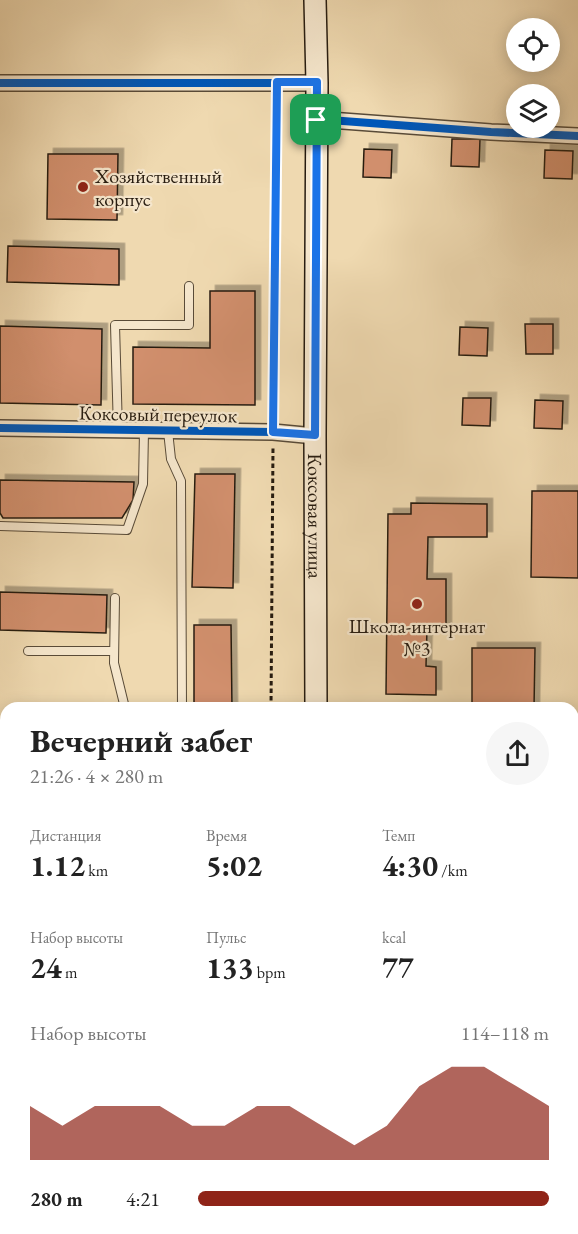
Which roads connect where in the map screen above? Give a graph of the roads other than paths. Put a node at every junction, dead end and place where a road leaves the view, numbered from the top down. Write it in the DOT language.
graph roads {
  1 [pos="315,0"];
  2 [pos="317,82"];
  3 [pos="0,83"];
  4 [pos="316,120"];
  5 [pos="578,136"];
  6 [pos="189,286"];
  7 [pos="0,428"];
  8 [pos="118,430"];
  9 [pos="144,431"];
  10 [pos="168,431"];
  11 [pos="315,435"];
  12 [pos="0,526"];
  13 [pos="115,598"];
  14 [pos="28,651"];
  15 [pos="114,651"];
  16 [pos="124,702"];
  17 [pos="182,702"];
  18 [pos="316,702"];
  1 -- 2 [label="main road, Коксовая улица"];
  2 -- 3 [label="street"];
  2 -- 4 [label="main road, Коксовая улица"];
  4 -- 5 [label="street"];
  4 -- 11 [label="main road, Коксовая улица"];
  6 -- 8 [label="lane"];
  7 -- 8 [label="street, Коксовый переулок"];
  8 -- 9 [label="street, Коксовый переулок"];
  9 -- 10 [label="street, Коксовый переулок"];
  9 -- 12 [label="lane"];
  10 -- 11 [label="street, Коксовый переулок"];
  10 -- 17 [label="lane"];
  11 -- 18 [label="main road, Коксовая улица"];
  13 -- 15 [label="lane"];
  14 -- 15 [label="lane"];
  15 -- 16 [label="lane"];
}
